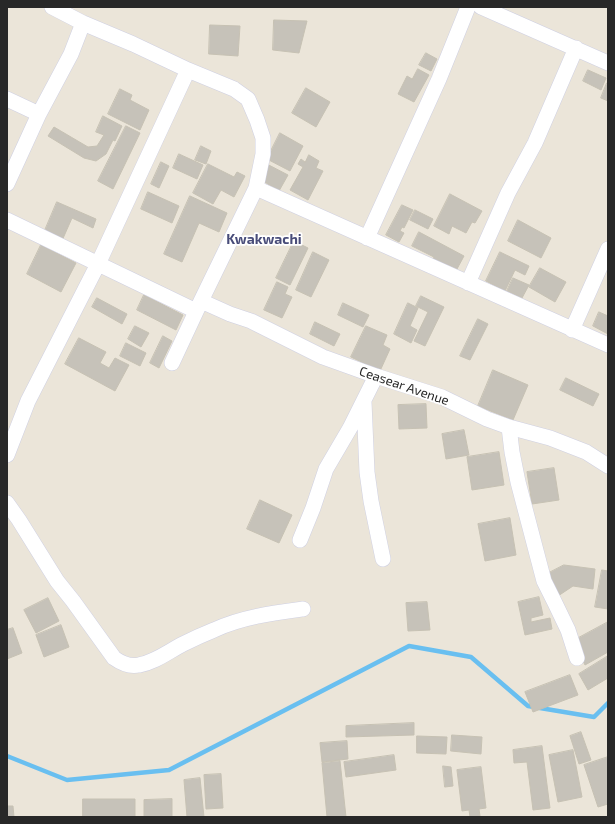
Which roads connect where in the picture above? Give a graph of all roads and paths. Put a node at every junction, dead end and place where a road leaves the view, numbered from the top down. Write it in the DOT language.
graph roads {
  1 [pos="52,7"];
  2 [pos="468,7"];
  3 [pos="482,7"];
  4 [pos="83,23"];
  5 [pos="576,48"];
  6 [pos="608,63"];
  7 [pos="188,70"];
  8 [pos="7,98"];
  9 [pos="38,114"];
  10 [pos="7,184"];
  11 [pos="256,188"];
  12 [pos="7,220"];
  13 [pos="367,238"];
  14 [pos="608,249"];
  15 [pos="98,264"];
  16 [pos="468,283"];
  17 [pos="199,306"];
  18 [pos="572,330"];
  19 [pos="608,346"];
  20 [pos="172,363"];
  21 [pos="376,376"];
  22 [pos="364,399"];
  23 [pos="509,427"];
  24 [pos="7,455"];
  25 [pos="608,466"];
  26 [pos="7,503"];
  27 [pos="300,540"];
  28 [pos="383,559"];
  29 [pos="303,609"];
  30 [pos="577,658"];
  1 -- 4 [label="street"];
  2 -- 13 [label="street"];
  3 -- 5 [label="street"];
  4 -- 7 [label="street"];
  4 -- 9 [label="street"];
  5 -- 6 [label="street"];
  5 -- 16 [label="street"];
  7 -- 11 [label="street"];
  7 -- 15 [label="street"];
  8 -- 9 [label="street"];
  9 -- 10 [label="street"];
  11 -- 13 [label="street"];
  11 -- 17 [label="street"];
  12 -- 15 [label="street, Ceasear Avenue"];
  13 -- 16 [label="street"];
  14 -- 18 [label="street"];
  15 -- 17 [label="street, Ceasear Avenue"];
  15 -- 24 [label="street"];
  16 -- 18 [label="street"];
  17 -- 20 [label="street"];
  17 -- 21 [label="street, Ceasear Avenue"];
  18 -- 19 [label="street"];
  21 -- 22 [label="street"];
  21 -- 23 [label="street, Ceasear Avenue"];
  22 -- 27 [label="street"];
  22 -- 28 [label="street"];
  23 -- 25 [label="street, Ceasear Avenue"];
  23 -- 30 [label="street"];
  26 -- 29 [label="street"];
}
